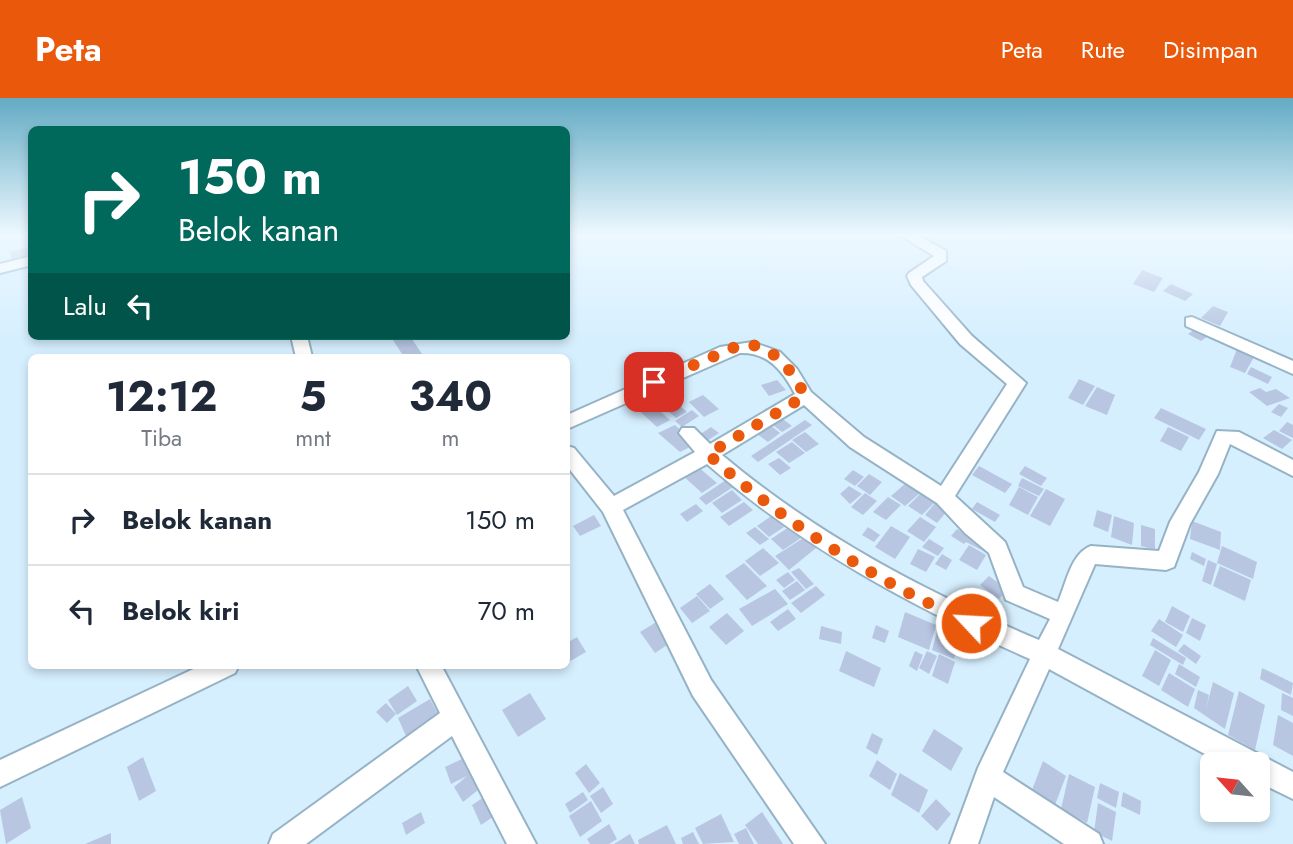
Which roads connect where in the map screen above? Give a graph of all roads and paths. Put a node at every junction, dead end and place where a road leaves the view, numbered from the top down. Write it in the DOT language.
graph roads {
  1 [pos="925,269"];
  2 [pos="1192,322"];
  3 [pos="1293,368"];
  4 [pos="805,396"];
  5 [pos="570,421"];
  6 [pos="688,433"];
  7 [pos="708,454"];
  8 [pos="570,464"];
  9 [pos="1293,469"];
  10 [pos="575,481"];
  11 [pos="944,497"];
  12 [pos="611,508"];
  13 [pos="1064,615"];
  14 [pos="1044,654"];
  15 [pos="219,669"];
  16 [pos="430,669"];
  17 [pos="456,717"];
  18 [pos="1228,752"];
  19 [pos="0,774"];
  20 [pos="1270,774"];
  21 [pos="988,777"];
  22 [pos="1293,786"];
  23 [pos="283,844"];
  24 [pos="522,844"];
  25 [pos="811,844"];
  26 [pos="964,844"];
  27 [pos="1088,844"];
  1 -- 11 [label="street"];
  2 -- 3 [label="street"];
  4 -- 5 [label="street"];
  4 -- 7 [label="street"];
  4 -- 11 [label="street"];
  6 -- 7 [label="street"];
  7 -- 12 [label="street"];
  7 -- 14 [label="street"];
  8 -- 10 [label="street"];
  9 -- 13 [label="street"];
  10 -- 12 [label="street"];
  11 -- 13 [label="street"];
  12 -- 25 [label="street"];
  13 -- 14 [label="street"];
  14 -- 18 [label="street"];
  14 -- 21 [label="street"];
  15 -- 19 [label="street"];
  16 -- 17 [label="street"];
  17 -- 23 [label="street"];
  17 -- 24 [label="street"];
  20 -- 22 [label="street"];
  21 -- 26 [label="street"];
  21 -- 27 [label="street"];
}
